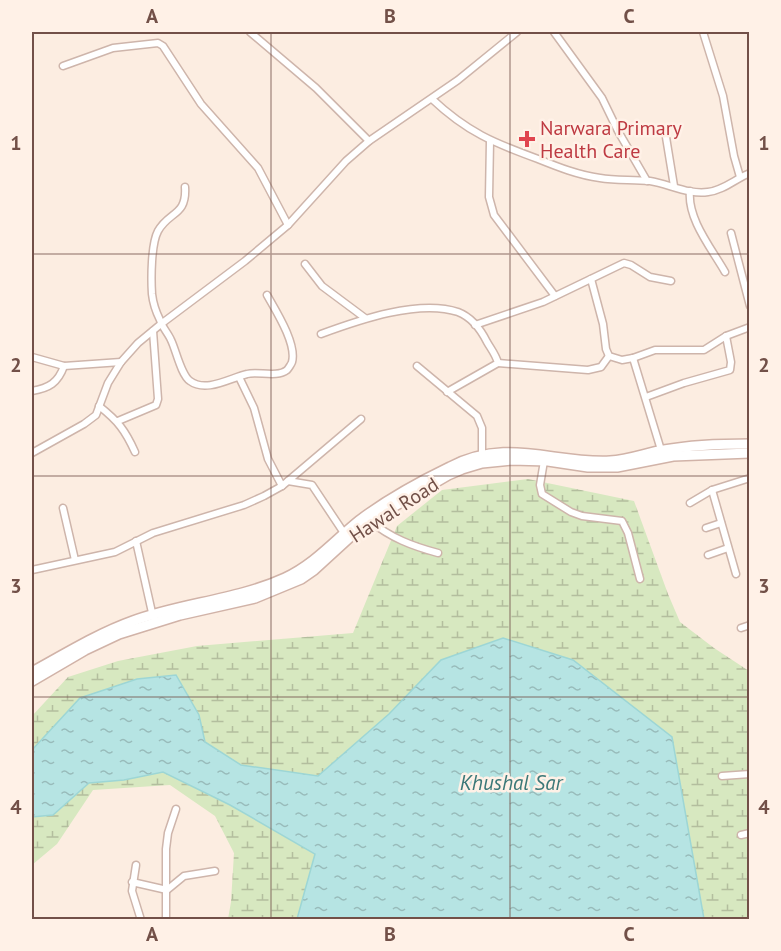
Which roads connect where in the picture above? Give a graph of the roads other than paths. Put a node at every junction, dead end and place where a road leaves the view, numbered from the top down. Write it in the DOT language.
graph roads {
  1 [pos="250,32"];
  2 [pos="517,32"];
  3 [pos="554,32"];
  4 [pos="703,32"];
  5 [pos="63,66"];
  6 [pos="432,99"];
  7 [pos="665,131"];
  8 [pos="369,141"];
  9 [pos="490,141"];
  10 [pos="750,173"];
  11 [pos="740,177"];
  12 [pos="647,181"];
  13 [pos="674,186"];
  14 [pos="186,187"];
  15 [pos="690,191"];
  16 [pos="288,225"];
  17 [pos="731,233"];
  18 [pos="305,264"];
  19 [pos="725,272"];
  20 [pos="591,279"];
  21 [pos="671,281"];
  22 [pos="747,285"];
  23 [pos="267,295"];
  24 [pos="555,296"];
  25 [pos="750,306"];
  26 [pos="365,318"];
  27 [pos="161,324"];
  28 [pos="475,325"];
  29 [pos="750,327"];
  30 [pos="153,331"];
  31 [pos="321,334"];
  32 [pos="726,336"];
  33 [pos="609,356"];
  34 [pos="32,357"];
  35 [pos="633,358"];
  36 [pos="121,362"];
  37 [pos="498,363"];
  38 [pos="64,366"];
  39 [pos="417,366"];
  40 [pos="239,377"];
  41 [pos="32,391"];
  42 [pos="447,392"];
  43 [pos="646,397"];
  44 [pos="99,406"];
  45 [pos="361,419"];
  46 [pos="118,421"];
  47 [pos="750,444"];
  48 [pos="662,450"];
  49 [pos="135,452"];
  50 [pos="32,453"];
  51 [pos="750,453"];
  52 [pos="482,459"];
  53 [pos="544,461"];
  54 [pos="750,478"];
  55 [pos="285,484"];
  56 [pos="712,490"];
  57 [pos="690,503"];
  58 [pos="63,508"];
  59 [pos="370,521"];
  60 [pos="721,523"];
  61 [pos="706,528"];
  62 [pos="349,532"];
  63 [pos="136,542"];
  64 [pos="729,548"];
  65 [pos="438,554"];
  66 [pos="708,555"];
  67 [pos="75,560"];
  68 [pos="32,570"];
  69 [pos="736,574"];
  70 [pos="640,579"];
  71 [pos="154,618"];
  72 [pos="750,625"];
  73 [pos="741,628"];
  74 [pos="32,672"];
  75 [pos="32,681"];
  76 [pos="750,774"];
  77 [pos="722,776"];
  78 [pos="176,809"];
  79 [pos="750,832"];
  80 [pos="741,836"];
  81 [pos="136,865"];
  82 [pos="215,871"];
  83 [pos="132,882"];
  84 [pos="167,890"];
  85 [pos="141,920"];
  86 [pos="166,920"];
  1 -- 8 [label="street"];
  2 -- 6 [label="street"];
  3 -- 12 [label="street"];
  4 -- 11 [label="street"];
  5 -- 16 [label="street"];
  6 -- 8 [label="street"];
  6 -- 9 [label="street"];
  7 -- 13 [label="street"];
  8 -- 16 [label="street"];
  9 -- 12 [label="street"];
  9 -- 24 [label="street"];
  10 -- 11 [label="street"];
  11 -- 15 [label="street"];
  12 -- 13 [label="street"];
  13 -- 15 [label="street"];
  14 -- 27 [label="street"];
  15 -- 19 [label="street"];
  16 -- 27 [label="street"];
  17 -- 22 [label="street"];
  18 -- 26 [label="street"];
  20 -- 21 [label="street"];
  20 -- 24 [label="street"];
  20 -- 33 [label="street"];
  22 -- 25 [label="street"];
  23 -- 40 [label="street"];
  24 -- 28 [label="street"];
  26 -- 28 [label="street"];
  26 -- 31 [label="street"];
  27 -- 30 [label="street"];
  27 -- 40 [label="street"];
  28 -- 37 [label="street"];
  29 -- 32 [label="street"];
  30 -- 36 [label="street"];
  30 -- 46 [label="street"];
  32 -- 35 [label="street"];
  32 -- 43 [label="street"];
  33 -- 35 [label="street"];
  33 -- 37 [label="street"];
  34 -- 38 [label="street"];
  35 -- 43 [label="street"];
  36 -- 38 [label="street"];
  36 -- 44 [label="street"];
  37 -- 42 [label="street"];
  38 -- 41 [label="street"];
  39 -- 42 [label="street"];
  40 -- 55 [label="street"];
  42 -- 52 [label="street"];
  43 -- 48 [label="street"];
  44 -- 46 [label="street"];
  44 -- 50 [label="street"];
  45 -- 55 [label="street"];
  46 -- 49 [label="street"];
  47 -- 48 [label="main road, Hawal Road"];
  48 -- 52 [label="main road, Hawal Road"];
  51 -- 53 [label="main road, Hawal Road"];
  52 -- 53 [label="main road, Hawal Road"];
  52 -- 59 [label="main road, Hawal Road"];
  52 -- 62 [label="main road, Hawal Road"];
  53 -- 70 [label="street"];
  54 -- 56 [label="street"];
  55 -- 62 [label="street"];
  55 -- 63 [label="street"];
  56 -- 57 [label="street"];
  56 -- 60 [label="street"];
  58 -- 67 [label="street"];
  59 -- 62 [label="main road, Hawal Road"];
  59 -- 65 [label="street"];
  60 -- 61 [label="street"];
  60 -- 64 [label="street"];
  62 -- 71 [label="main road, Hawal Road"];
  63 -- 67 [label="street"];
  63 -- 71 [label="street"];
  64 -- 66 [label="street"];
  64 -- 69 [label="street"];
  67 -- 68 [label="street"];
  71 -- 74 [label="main road, Hawal Road"];
  71 -- 75 [label="main road, Hawal Road"];
  72 -- 73 [label="street"];
  76 -- 77 [label="street"];
  78 -- 84 [label="street"];
  79 -- 80 [label="street"];
  81 -- 83 [label="street"];
  82 -- 84 [label="street"];
  83 -- 84 [label="street"];
  83 -- 85 [label="street"];
  84 -- 86 [label="street"];
}
